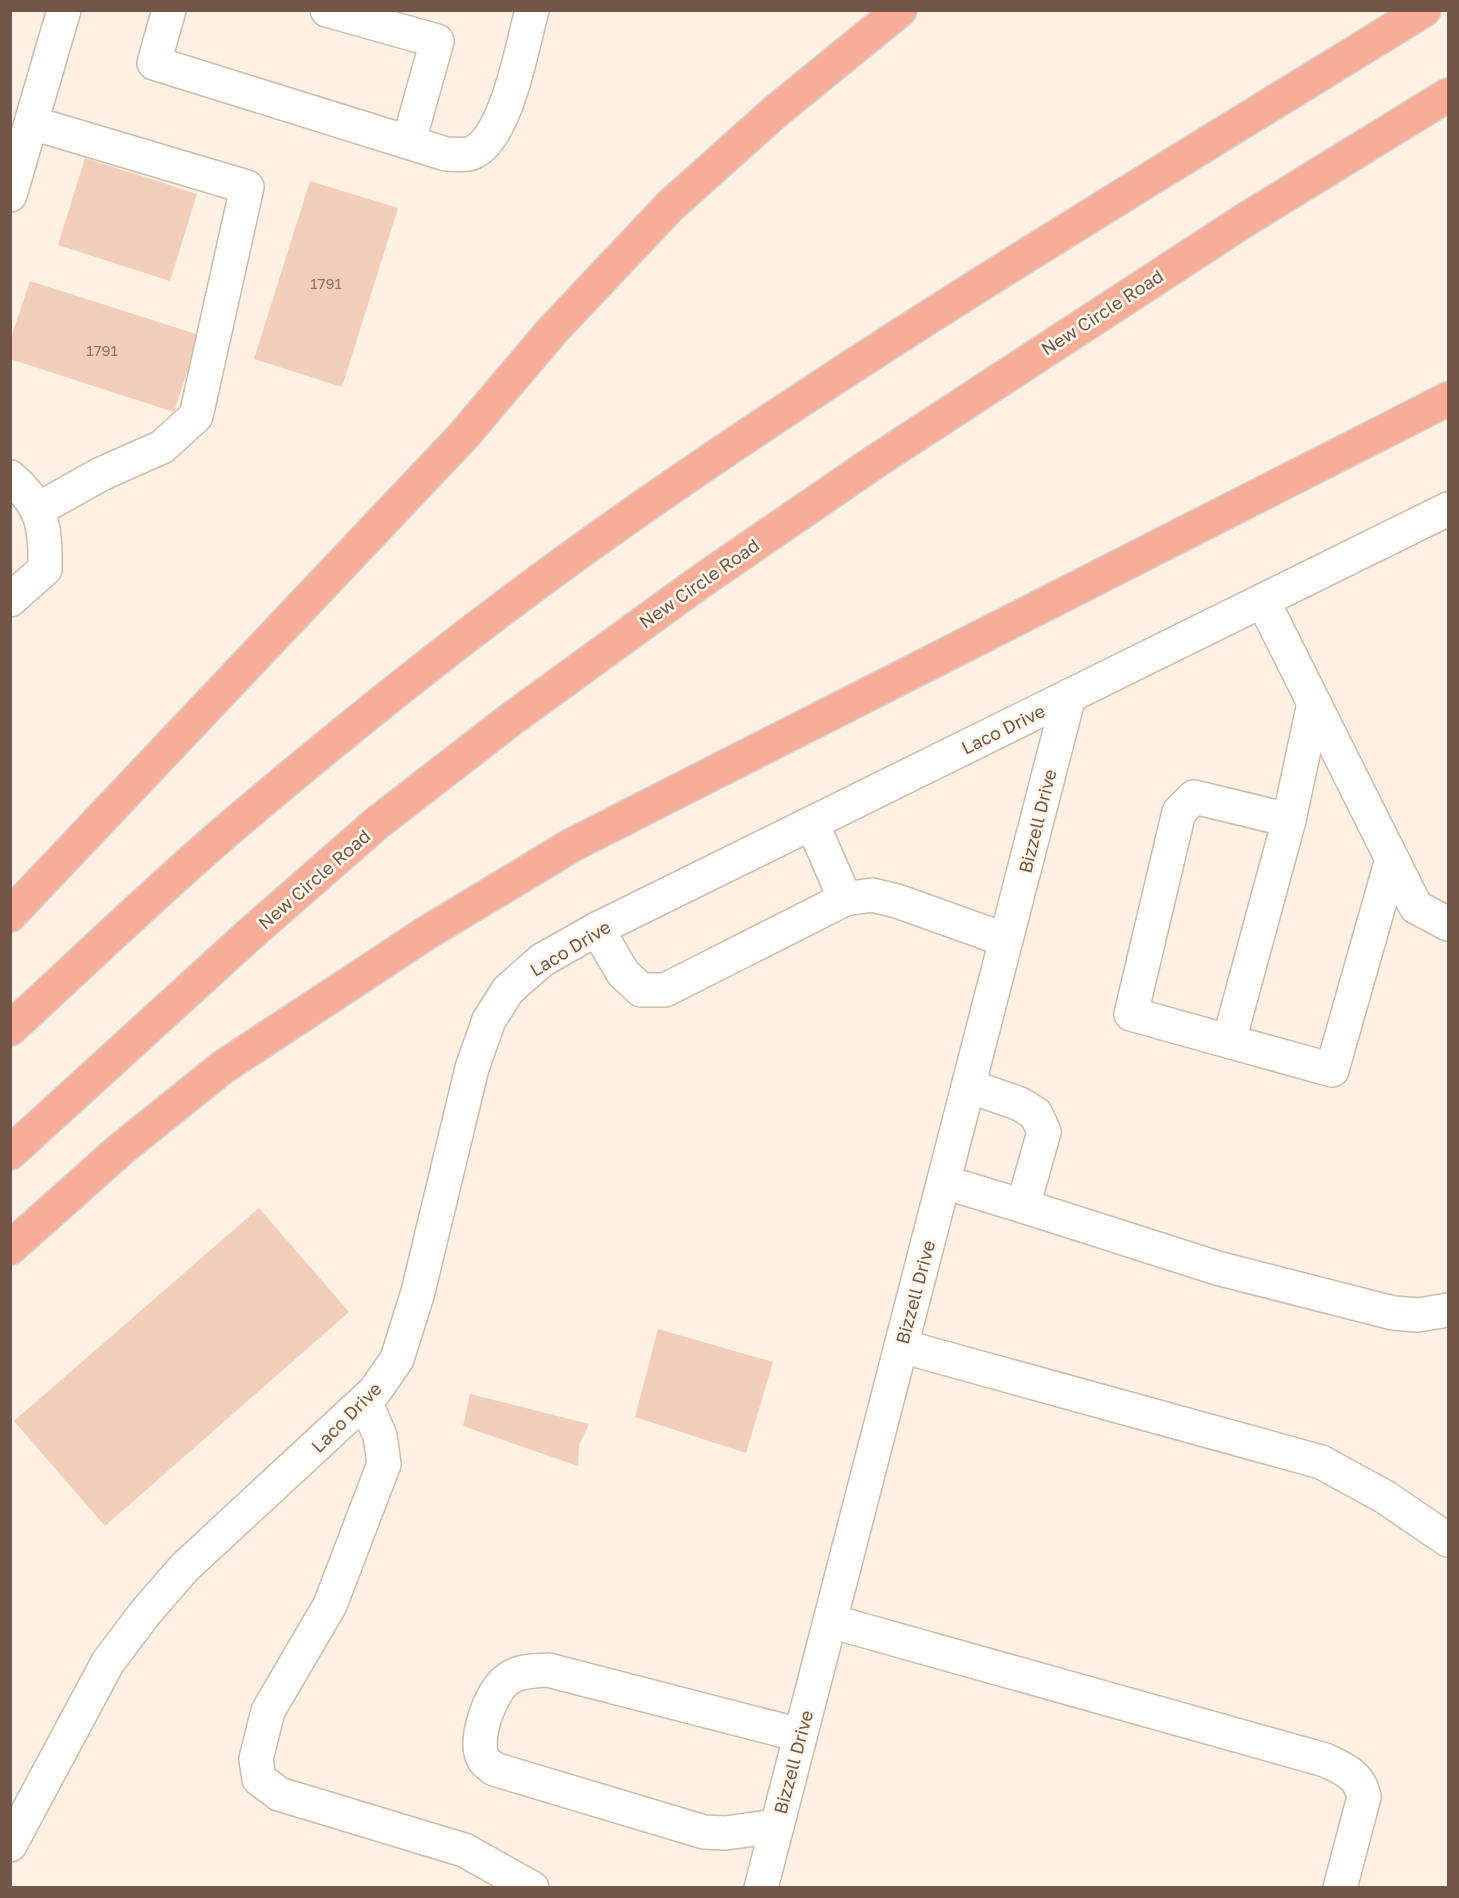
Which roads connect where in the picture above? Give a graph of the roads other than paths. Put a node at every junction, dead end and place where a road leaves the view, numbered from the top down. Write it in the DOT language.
graph roads {
  1 [pos="64,10"];
  2 [pos="169,10"];
  3 [pos="327,10"];
  4 [pos="532,10"];
  5 [pos="865,10"];
  6 [pos="900,10"];
  7 [pos="1424,10"];
  8 [pos="835,64"];
  9 [pos="1449,95"];
  10 [pos="32,123"];
  11 [pos="410,141"];
  12 [pos="10,195"];
  13 [pos="1449,399"];
  14 [pos="10,477"];
  15 [pos="1449,509"];
  16 [pos="37,510"];
  17 [pos="10,600"];
  18 [pos="1263,601"];
  19 [pos="1070,696"];
  20 [pos="1314,703"];
  21 [pos="1289,820"];
  22 [pos="812,824"];
  23 [pos="1392,859"];
  24 [pos="845,899"];
  25 [pos="10,915"];
  26 [pos="1449,924"];
  27 [pos="597,929"];
  28 [pos="1006,940"];
  29 [pos="10,1029"];
  30 [pos="1229,1041"];
  31 [pos="969,1086"];
  32 [pos="10,1152"];
  33 [pos="944,1182"];
  34 [pos="1023,1206"];
  35 [pos="10,1248"];
  36 [pos="1449,1310"];
  37 [pos="901,1346"];
  38 [pos="365,1401"];
  39 [pos="1449,1540"];
  40 [pos="830,1621"];
  41 [pos="800,1735"];
  42 [pos="777,1826"];
  43 [pos="10,1845"];
  44 [pos="532,1887"];
  45 [pos="761,1887"];
  46 [pos="1340,1887"];
  1 -- 10 [label="street"];
  2 -- 11 [label="street"];
  3 -- 11 [label="street"];
  4 -- 11 [label="street"];
  5 -- 8 [label="highway"];
  6 -- 8 [label="highway"];
  7 -- 29 [label="highway"];
  8 -- 25 [label="highway"];
  9 -- 32 [label="highway, New Circle Road"];
  10 -- 12 [label="street"];
  10 -- 16 [label="street"];
  13 -- 35 [label="highway"];
  14 -- 16 [label="street"];
  15 -- 18 [label="street, Laco Drive"];
  16 -- 17 [label="street"];
  18 -- 19 [label="street, Laco Drive"];
  18 -- 20 [label="street"];
  19 -- 22 [label="street, Laco Drive"];
  19 -- 28 [label="street, Bizzell Drive"];
  20 -- 21 [label="street"];
  20 -- 23 [label="street"];
  21 -- 30 [label="street"];
  21 -- 30 [label="street"];
  22 -- 24 [label="street"];
  22 -- 27 [label="street, Laco Drive"];
  23 -- 26 [label="street"];
  23 -- 30 [label="street"];
  24 -- 27 [label="street"];
  24 -- 28 [label="street"];
  27 -- 38 [label="street, Laco Drive"];
  28 -- 31 [label="street, Bizzell Drive"];
  31 -- 33 [label="street, Bizzell Drive"];
  31 -- 34 [label="street"];
  33 -- 34 [label="street"];
  33 -- 37 [label="street, Bizzell Drive"];
  34 -- 36 [label="street"];
  37 -- 39 [label="street"];
  37 -- 40 [label="street, Bizzell Drive"];
  38 -- 43 [label="street, Laco Drive"];
  38 -- 44 [label="street"];
  40 -- 41 [label="street, Bizzell Drive"];
  40 -- 46 [label="street"];
  41 -- 42 [label="street, Bizzell Drive"];
  41 -- 42 [label="street"];
  42 -- 45 [label="street, Bizzell Drive"];
}
